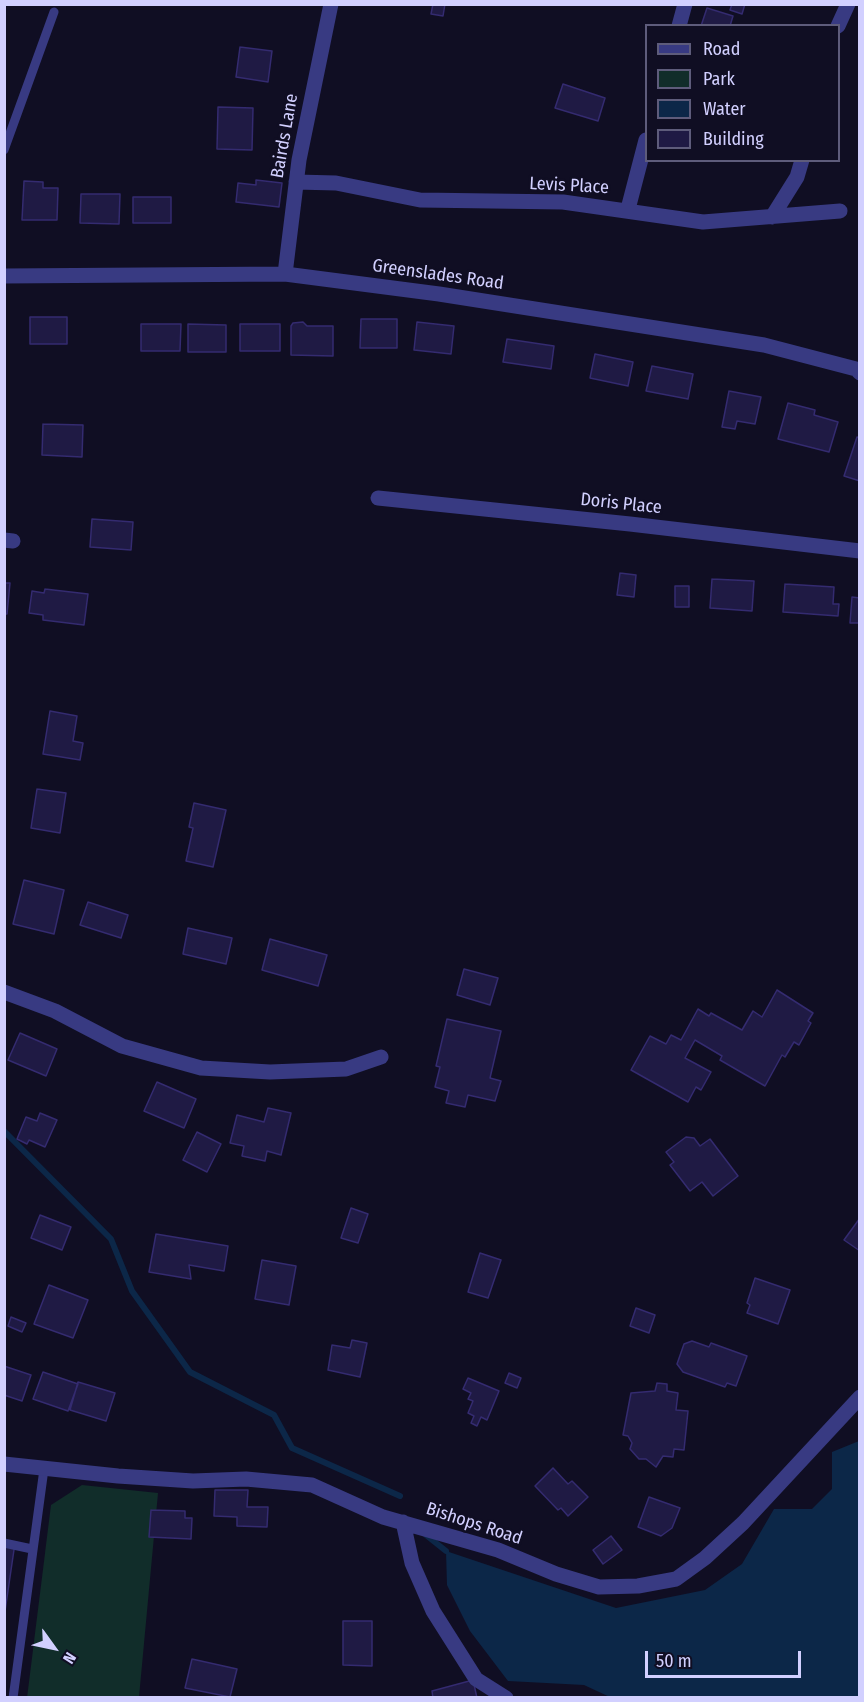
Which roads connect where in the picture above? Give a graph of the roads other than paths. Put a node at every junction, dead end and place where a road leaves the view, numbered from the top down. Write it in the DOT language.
graph roads {
  1 [pos="331,4"];
  2 [pos="685,4"];
  3 [pos="848,4"];
  4 [pos="54,12"];
  5 [pos="680,24"];
  6 [pos="839,24"];
  7 [pos="645,144"];
  8 [pos="4,150"];
  9 [pos="801,162"];
  10 [pos="296,182"];
  11 [pos="628,209"];
  12 [pos="840,211"];
  13 [pos="772,217"];
  14 [pos="285,274"];
  15 [pos="4,276"];
  16 [pos="858,371"];
  17 [pos="378,498"];
  18 [pos="860,552"];
  19 [pos="4,992"];
  20 [pos="381,1057"];
  21 [pos="860,1396"];
  22 [pos="4,1464"];
  23 [pos="44,1469"];
  24 [pos="403,1522"];
  25 [pos="4,1543"];
  26 [pos="32,1549"];
  27 [pos="13,1698"];
  28 [pos="506,1698"];
  1 -- 10 [label="street, Bairds Lane"];
  2 -- 5 [label="street"];
  3 -- 6 [label="street"];
  4 -- 8 [label="lane"];
  7 -- 11 [label="street"];
  9 -- 13 [label="street"];
  10 -- 11 [label="street, Levis Place"];
  10 -- 14 [label="street, Bairds Lane"];
  11 -- 13 [label="street, Levis Place"];
  12 -- 13 [label="street, Levis Place"];
  14 -- 15 [label="street, Greenslades Road"];
  14 -- 16 [label="street, Greenslades Road"];
  17 -- 18 [label="street, Doris Place"];
  19 -- 20 [label="street"];
  21 -- 24 [label="street, Bishops Road"];
  22 -- 23 [label="street, Bishops Road"];
  23 -- 24 [label="street, Bishops Road"];
  23 -- 26 [label="lane"];
  24 -- 28 [label="street"];
  25 -- 26 [label="lane"];
  26 -- 27 [label="lane"];
}
